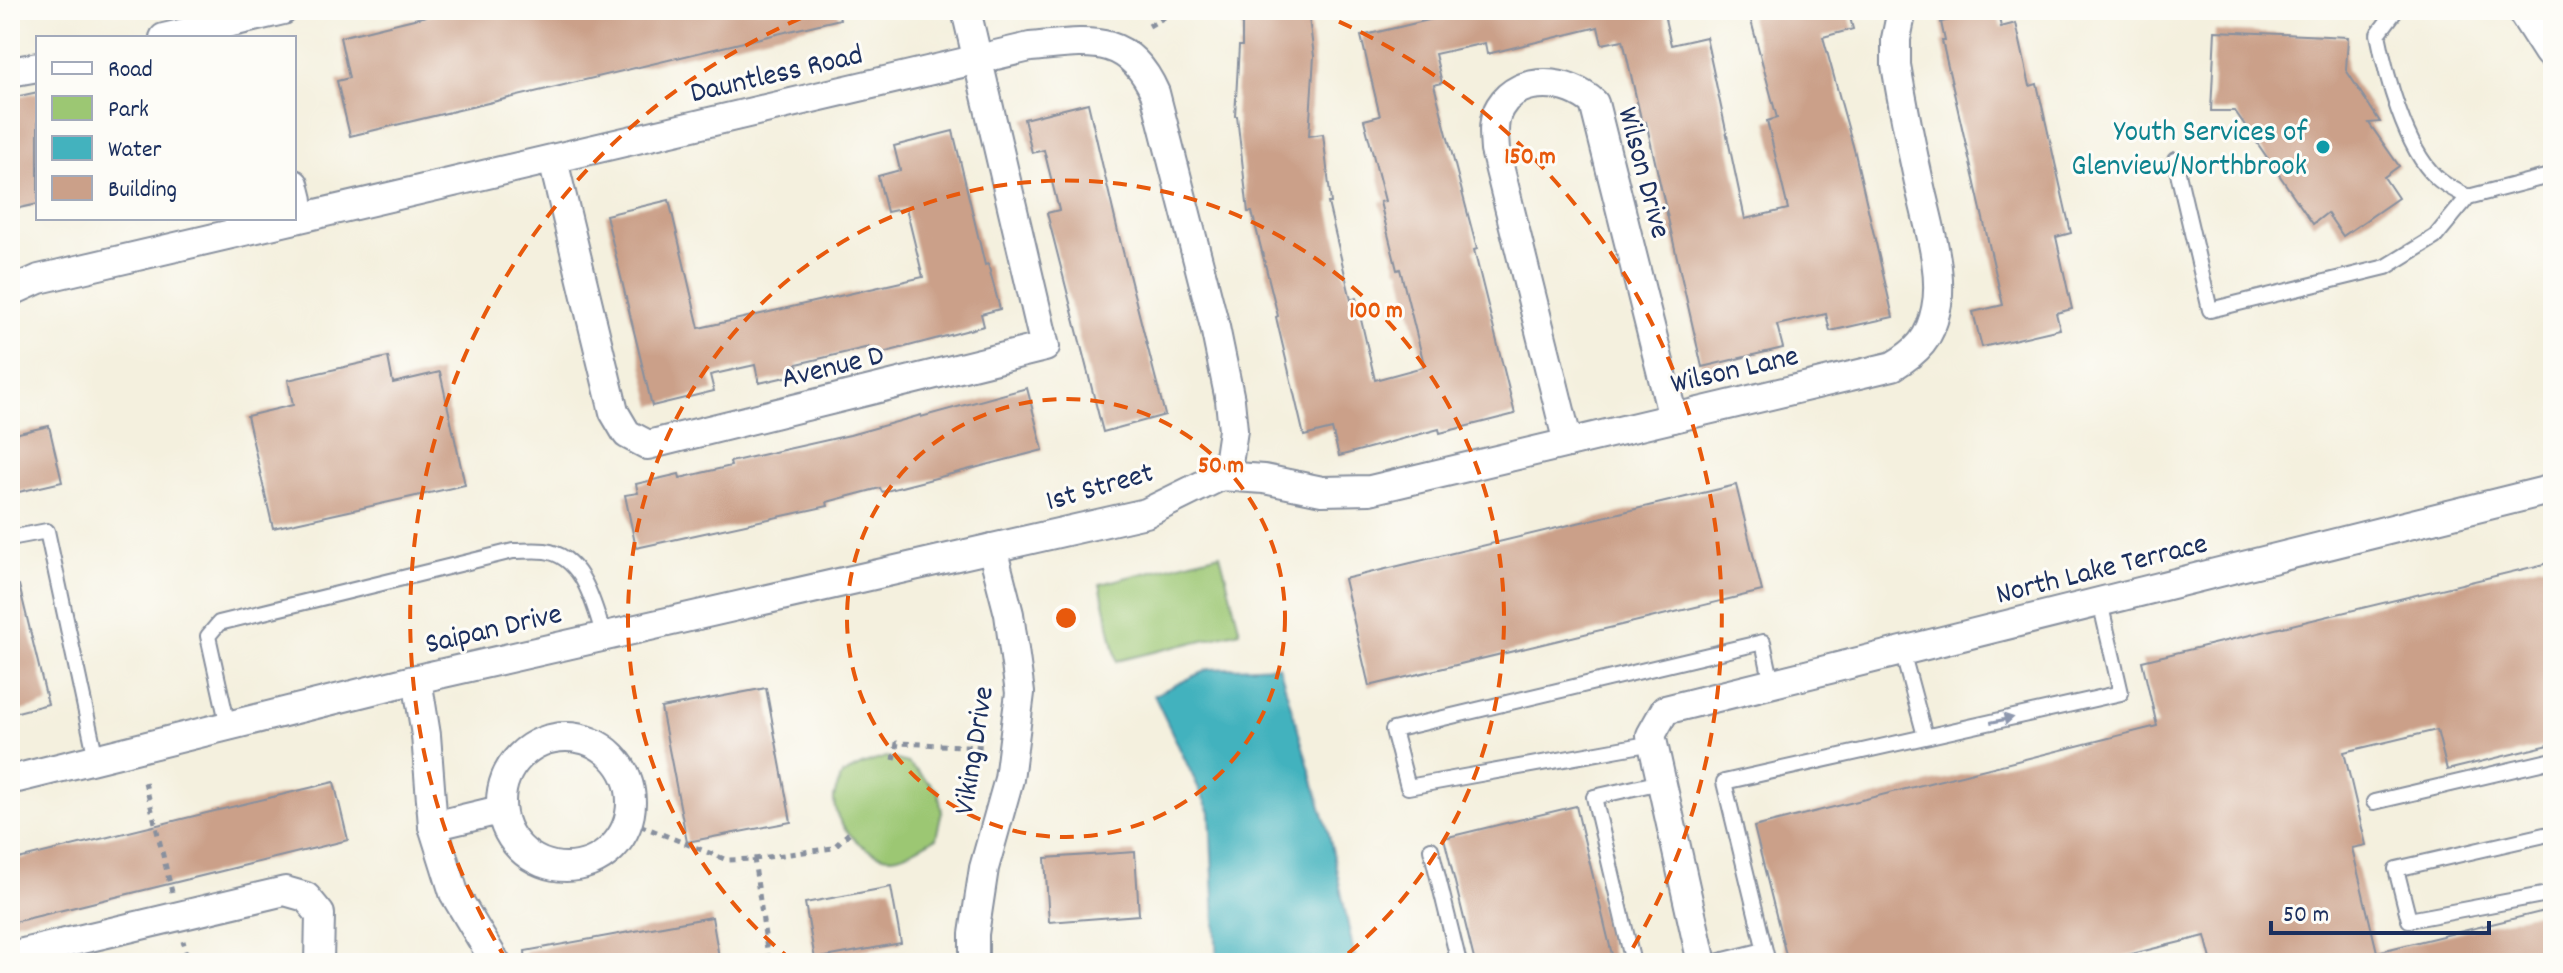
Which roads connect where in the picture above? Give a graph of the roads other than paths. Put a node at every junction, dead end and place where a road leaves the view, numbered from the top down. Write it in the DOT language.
graph roads {
  1 [pos="283,10"];
  2 [pos="966,10"];
  3 [pos="1902,10"];
  4 [pos="2396,10"];
  5 [pos="2528,10"];
  6 [pos="254,22"];
  7 [pos="175,36"];
  8 [pos="2553,49"];
  9 [pos="978,59"];
  10 [pos="36,67"];
  11 [pos="10,72"];
  12 [pos="553,160"];
  13 [pos="2175,160"];
  14 [pos="2553,175"];
  15 [pos="2468,197"];
  16 [pos="296,217"];
  17 [pos="283,220"];
  18 [pos="10,292"];
  19 [pos="1673,418"];
  20 [pos="1568,443"];
  21 [pos="1221,476"];
  22 [pos="2553,489"];
  23 [pos="10,538"];
  24 [pos="992,548"];
  25 [pos="2100,602"];
  26 [pos="604,636"];
  27 [pos="1902,651"];
  28 [pos="417,679"];
  29 [pos="1772,684"];
  30 [pos="228,726"];
  31 [pos="1925,736"];
  32 [pos="1653,743"];
  33 [pos="96,759"];
  34 [pos="2553,760"];
  35 [pos="10,778"];
  36 [pos="1661,782"];
  37 [pos="2374,802"];
  38 [pos="500,810"];
  39 [pos="433,826"];
  40 [pos="2553,833"];
  41 [pos="1431,849"];
  42 [pos="2553,893"];
  43 [pos="10,956"];
  44 [pos="1766,957"];
  45 [pos="319,963"];
  46 [pos="496,963"];
  47 [pos="974,963"];
  48 [pos="1459,963"];
  49 [pos="1633,963"];
  50 [pos="1702,963"];
  51 [pos="1712,963"];
  1 -- 6 [label="street"];
  2 -- 9 [label="street"];
  3 -- 19 [label="street, Wilson Lane"];
  4 -- 15 [label="lane"];
  5 -- 8 [label="street"];
  6 -- 7 [label="street"];
  9 -- 12 [label="street, Dauntless Road"];
  9 -- 12 [label="street, Avenue D"];
  9 -- 21 [label="street, Dauntless Road"];
  10 -- 11 [label="street"];
  12 -- 16 [label="street, Dauntless Road"];
  13 -- 15 [label="lane"];
  14 -- 15 [label="lane"];
  17 -- 18 [label="street, Dauntless Road"];
  19 -- 20 [label="street, Wilson Lane"];
  19 -- 20 [label="street, Wilson Drive"];
  20 -- 21 [label="street, Wilson Lane"];
  21 -- 24 [label="street, 1st Street"];
  22 -- 25 [label="street, North Lake Terrace"];
  23 -- 33 [label="lane"];
  24 -- 26 [label="street, Saipan Drive"];
  24 -- 47 [label="street, Viking Drive"];
  25 -- 27 [label="street, North Lake Terrace"];
  31 -- 25 [label="lane, one-way"];
  26 -- 28 [label="street, Saipan Drive"];
  26 -- 30 [label="lane"];
  27 -- 29 [label="street, North Lake Terrace"];
  27 -- 31 [label="lane"];
  28 -- 30 [label="street, Saipan Drive"];
  28 -- 39 [label="street"];
  29 -- 32 [label="street, North Lake Terrace"];
  29 -- 32 [label="lane"];
  30 -- 33 [label="street, Saipan Drive"];
  31 -- 44 [label="lane"];
  32 -- 36 [label="street"];
  33 -- 35 [label="street, Saipan Drive"];
  34 -- 37 [label="lane"];
  36 -- 49 [label="lane"];
  36 -- 50 [label="street"];
  38 -- 38 [label="street"];
  38 -- 39 [label="street"];
  39 -- 46 [label="street"];
  40 -- 42 [label="lane"];
  41 -- 48 [label="lane"];
  43 -- 45 [label="street"];
  44 -- 51 [label="lane"];
}
